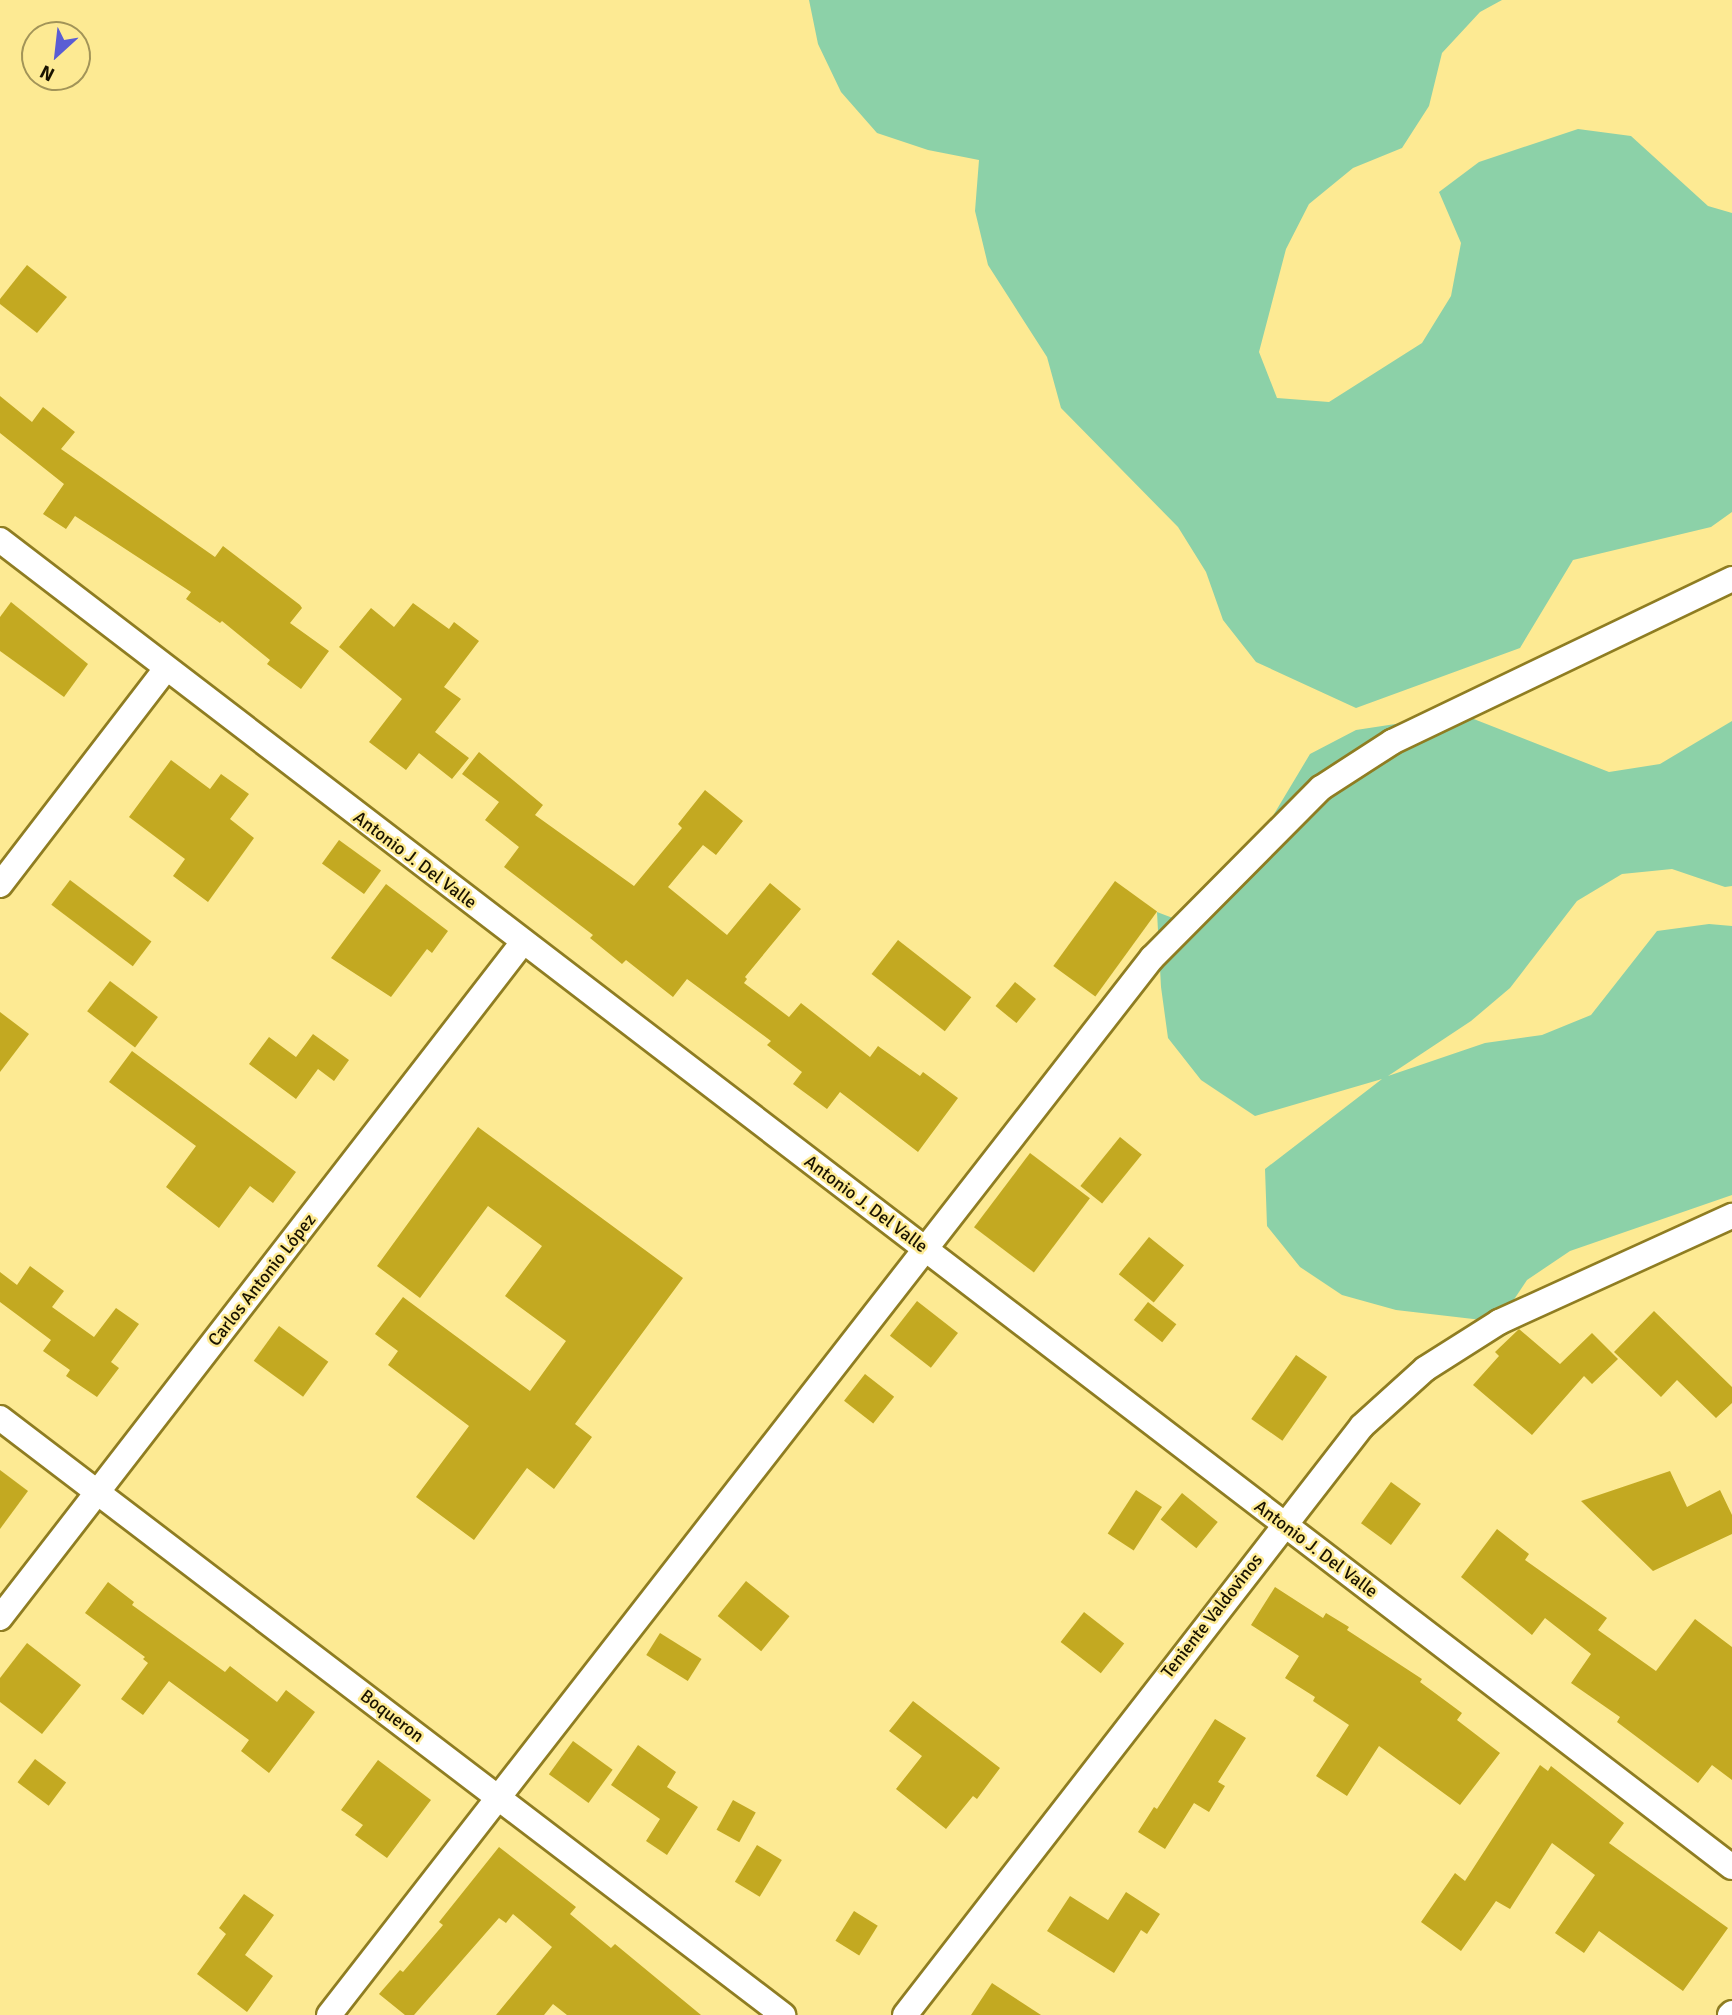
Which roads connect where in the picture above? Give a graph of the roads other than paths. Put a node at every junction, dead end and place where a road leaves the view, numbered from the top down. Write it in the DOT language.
graph roads {
  1 [pos="0,540"];
  2 [pos="1732,579"];
  3 [pos="166,669"];
  4 [pos="0,885"];
  5 [pos="523,942"];
  6 [pos="1732,1216"];
  7 [pos="924,1249"];
  8 [pos="0,1418"];
  9 [pos="98,1492"];
  10 [pos="1283,1524"];
  11 [pos="0,1618"];
  12 [pos="498,1797"];
  13 [pos="1732,1867"];
  14 [pos="329,2015"];
  15 [pos="783,2015"];
  16 [pos="905,2015"];
  1 -- 3 [label="street, Antonio J. Del Valle"];
  2 -- 7 [label="street"];
  3 -- 4 [label="street"];
  3 -- 5 [label="street, Antonio J. Del Valle"];
  5 -- 7 [label="street, Antonio J. Del Valle"];
  5 -- 9 [label="street, Carlos Antonio López"];
  6 -- 10 [label="street, Teniente Valdovinos"];
  7 -- 10 [label="street, Antonio J. Del Valle"];
  7 -- 12 [label="street"];
  8 -- 9 [label="street, Boqueron"];
  9 -- 11 [label="street, Carlos Antonio López"];
  9 -- 12 [label="street, Boqueron"];
  10 -- 13 [label="street, Antonio J. Del Valle"];
  10 -- 16 [label="street, Teniente Valdovinos"];
  12 -- 14 [label="street"];
  12 -- 15 [label="street, Boqueron"];
}
